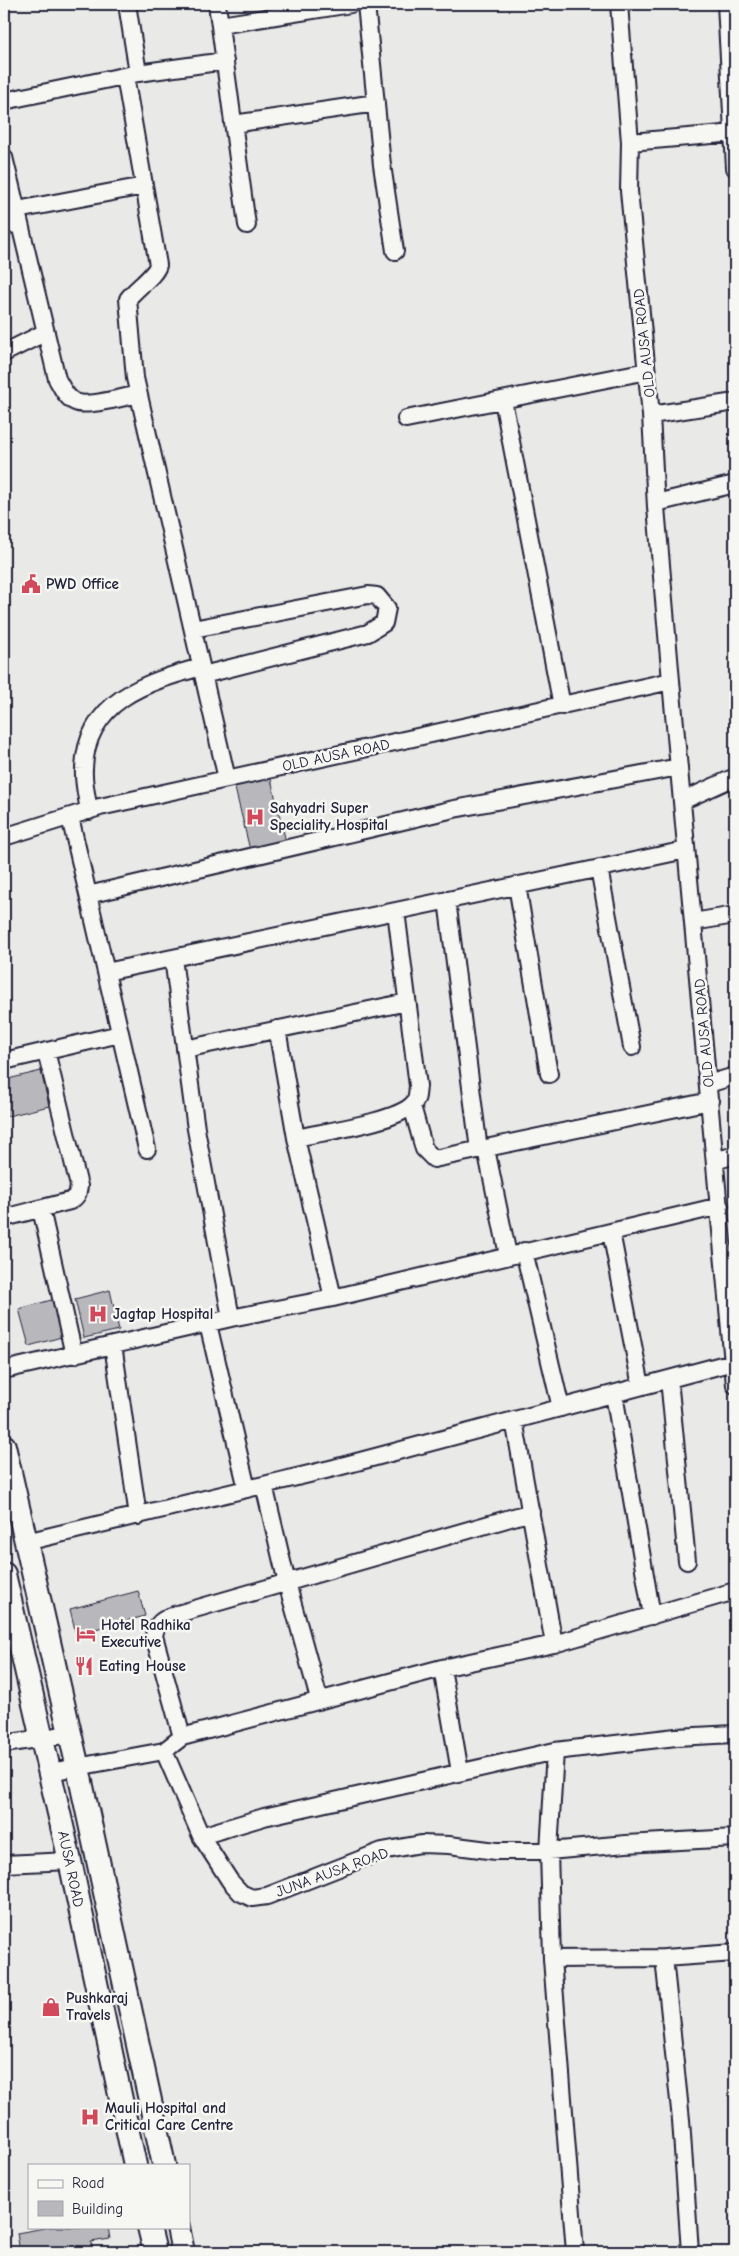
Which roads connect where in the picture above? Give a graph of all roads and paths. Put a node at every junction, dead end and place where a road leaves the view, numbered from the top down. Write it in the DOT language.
graph roads {
  1 [pos="128,4"];
  2 [pos="217,4"];
  3 [pos="351,4"];
  4 [pos="366,4"];
  5 [pos="619,4"];
  6 [pos="726,4"];
  7 [pos="220,25"];
  8 [pos="225,61"];
  9 [pos="132,74"];
  10 [pos="4,101"];
  11 [pos="376,103"];
  12 [pos="233,124"];
  13 [pos="735,133"];
  14 [pos="630,142"];
  15 [pos="4,157"];
  16 [pos="735,168"];
  17 [pos="144,186"];
  18 [pos="13,220"];
  19 [pos="247,225"];
  20 [pos="395,251"];
  21 [pos="46,332"];
  22 [pos="4,353"];
  23 [pos="647,371"];
  24 [pos="138,394"];
  25 [pos="503,400"];
  26 [pos="735,402"];
  27 [pos="651,415"];
  28 [pos="406,419"];
  29 [pos="735,484"];
  30 [pos="656,503"];
  31 [pos="193,629"];
  32 [pos="202,671"];
  33 [pos="671,682"];
  34 [pos="562,706"];
  35 [pos="679,767"];
  36 [pos="735,777"];
  37 [pos="227,779"];
  38 [pos="682,801"];
  39 [pos="88,811"];
  40 [pos="70,816"];
  41 [pos="4,837"];
  42 [pos="686,850"];
  43 [pos="599,868"];
  44 [pos="517,885"];
  45 [pos="88,895"];
  46 [pos="447,900"];
  47 [pos="396,911"];
  48 [pos="735,914"];
  49 [pos="693,922"];
  50 [pos="173,958"];
  51 [pos="106,972"];
  52 [pos="407,1002"];
  53 [pos="278,1030"];
  54 [pos="120,1034"];
  55 [pos="632,1048"];
  56 [pos="185,1049"];
  57 [pos="46,1051"];
  58 [pos="4,1061"];
  59 [pos="549,1074"];
  60 [pos="735,1076"];
  61 [pos="708,1084"];
  62 [pos="710,1101"];
  63 [pos="412,1106"];
  64 [pos="296,1138"];
  65 [pos="147,1149"];
  66 [pos="483,1150"];
  67 [pos="735,1155"];
  68 [pos="715,1161"];
  69 [pos="720,1206"];
  70 [pos="40,1209"];
  71 [pos="4,1218"];
  72 [pos="611,1232"];
  73 [pos="524,1251"];
  74 [pos="729,1254"];
  75 [pos="508,1255"];
  76 [pos="333,1298"];
  77 [pos="231,1318"];
  78 [pos="208,1324"];
  79 [pos="733,1336"];
  80 [pos="113,1345"];
  81 [pos="74,1354"];
  82 [pos="733,1362"];
  83 [pos="4,1370"];
  84 [pos="669,1379"];
  85 [pos="735,1385"];
  86 [pos="641,1386"];
  87 [pos="614,1394"];
  88 [pos="561,1408"];
  89 [pos="514,1420"];
  90 [pos="4,1446"];
  91 [pos="264,1485"];
  92 [pos="247,1489"];
  93 [pos="531,1512"];
  94 [pos="138,1516"];
  95 [pos="26,1542"];
  96 [pos="687,1561"];
  97 [pos="4,1574"];
  98 [pos="287,1583"];
  99 [pos="735,1591"];
  100 [pos="652,1616"];
  101 [pos="554,1644"];
  102 [pos="442,1668"];
  103 [pos="319,1700"];
  104 [pos="70,1734"];
  105 [pos="735,1734"];
  106 [pos="182,1737"];
  107 [pos="42,1738"];
  108 [pos="4,1744"];
  109 [pos="164,1751"];
  110 [pos="555,1751"];
  111 [pos="78,1768"];
  112 [pos="50,1772"];
  113 [pos="460,1772"];
  114 [pos="201,1836"];
  115 [pos="735,1838"];
  116 [pos="549,1852"];
  117 [pos="70,1861"];
  118 [pos="4,1864"];
  119 [pos="735,1953"];
  120 [pos="664,1958"];
  121 [pos="552,1959"];
  122 [pos="135,2164"];
  123 [pos="164,2164"];
  124 [pos="149,2228"];
  125 [pos="178,2228"];
  126 [pos="155,2252"];
  127 [pos="183,2252"];
  128 [pos="575,2252"];
  129 [pos="690,2252"];
  1 -- 9 [label="street"];
  2 -- 7 [label="street"];
  3 -- 7 [label="street"];
  4 -- 11 [label="street"];
  5 -- 14 [label="street, OLD AUSA ROAD"];
  6 -- 13 [label="street"];
  7 -- 8 [label="street"];
  8 -- 9 [label="street"];
  8 -- 12 [label="street"];
  9 -- 10 [label="street"];
  9 -- 17 [label="street"];
  11 -- 12 [label="street"];
  11 -- 20 [label="street"];
  12 -- 19 [label="street"];
  13 -- 14 [label="street"];
  13 -- 16 [label="street"];
  14 -- 23 [label="street, OLD AUSA ROAD"];
  15 -- 18 [label="street"];
  17 -- 18 [label="street"];
  17 -- 24 [label="street"];
  18 -- 21 [label="street"];
  21 -- 22 [label="street"];
  21 -- 24 [label="street"];
  23 -- 25 [label="street"];
  23 -- 27 [label="street, OLD AUSA ROAD"];
  24 -- 31 [label="street"];
  25 -- 28 [label="street"];
  25 -- 34 [label="street"];
  26 -- 27 [label="street"];
  27 -- 30 [label="street, OLD AUSA ROAD"];
  29 -- 30 [label="street"];
  30 -- 33 [label="street, OLD AUSA ROAD"];
  31 -- 32 [label="street"];
  31 -- 32 [label="street"];
  32 -- 37 [label="street"];
  32 -- 39 [label="street"];
  33 -- 34 [label="street, OLD AUSA ROAD"];
  33 -- 35 [label="street, OLD AUSA ROAD"];
  34 -- 37 [label="street, OLD AUSA ROAD"];
  35 -- 38 [label="street, OLD AUSA ROAD"];
  35 -- 45 [label="street"];
  36 -- 38 [label="street"];
  37 -- 39 [label="street, OLD AUSA ROAD"];
  38 -- 42 [label="street, OLD AUSA ROAD"];
  39 -- 40 [label="street, OLD AUSA ROAD"];
  40 -- 41 [label="street, OLD AUSA ROAD"];
  40 -- 45 [label="street"];
  42 -- 43 [label="street"];
  42 -- 49 [label="street, OLD AUSA ROAD"];
  43 -- 44 [label="street"];
  43 -- 55 [label="street"];
  44 -- 46 [label="street"];
  44 -- 59 [label="street"];
  45 -- 51 [label="street"];
  46 -- 47 [label="street"];
  46 -- 66 [label="street"];
  47 -- 50 [label="street"];
  47 -- 52 [label="street"];
  48 -- 49 [label="street"];
  49 -- 61 [label="street, OLD AUSA ROAD"];
  50 -- 51 [label="street"];
  50 -- 56 [label="street"];
  51 -- 54 [label="street"];
  52 -- 53 [label="street"];
  52 -- 63 [label="street"];
  53 -- 56 [label="street"];
  53 -- 64 [label="street"];
  54 -- 57 [label="street"];
  54 -- 65 [label="street"];
  56 -- 77 [label="street"];
  57 -- 58 [label="street"];
  57 -- 70 [label="street"];
  60 -- 61 [label="street"];
  61 -- 62 [label="street, OLD AUSA ROAD"];
  62 -- 66 [label="street"];
  62 -- 68 [label="street, OLD AUSA ROAD"];
  63 -- 64 [label="street"];
  63 -- 66 [label="street"];
  64 -- 76 [label="street"];
  66 -- 75 [label="street"];
  67 -- 68 [label="street"];
  68 -- 69 [label="street, OLD AUSA ROAD"];
  69 -- 72 [label="street"];
  69 -- 74 [label="street, OLD AUSA ROAD"];
  70 -- 71 [label="street"];
  70 -- 81 [label="street"];
  72 -- 73 [label="street"];
  72 -- 86 [label="street"];
  73 -- 75 [label="street"];
  73 -- 88 [label="street"];
  74 -- 79 [label="street, OLD AUSA ROAD"];
  75 -- 76 [label="street"];
  76 -- 77 [label="street"];
  77 -- 78 [label="street"];
  78 -- 80 [label="street"];
  78 -- 92 [label="street"];
  79 -- 82 [label="street, OLD AUSA ROAD"];
  80 -- 81 [label="street"];
  80 -- 94 [label="street"];
  81 -- 83 [label="street"];
  82 -- 84 [label="street"];
  82 -- 85 [label="street, OLD AUSA ROAD"];
  84 -- 86 [label="street"];
  84 -- 96 [label="street"];
  86 -- 87 [label="street"];
  87 -- 88 [label="street"];
  87 -- 100 [label="street"];
  88 -- 89 [label="street"];
  89 -- 91 [label="street"];
  89 -- 93 [label="street"];
  90 -- 95 [label="main road"];
  91 -- 92 [label="street"];
  91 -- 98 [label="street"];
  92 -- 94 [label="street"];
  93 -- 98 [label="street"];
  93 -- 101 [label="street"];
  94 -- 95 [label="street"];
  95 -- 104 [label="main road"];
  97 -- 107 [label="main road, AUSA ROAD"];
  98 -- 103 [label="street"];
  98 -- 106 [label="street"];
  99 -- 100 [label="street"];
  100 -- 101 [label="street"];
  101 -- 102 [label="street"];
  102 -- 103 [label="street"];
  102 -- 113 [label="street"];
  103 -- 106 [label="street"];
  104 -- 107 [label="street"];
  104 -- 111 [label="main road"];
  105 -- 110 [label="street"];
  106 -- 109 [label="street"];
  107 -- 108 [label="street"];
  107 -- 112 [label="main road, AUSA ROAD"];
  109 -- 111 [label="street"];
  109 -- 114 [label="street, JUNA AUSA ROAD"];
  110 -- 113 [label="street"];
  110 -- 116 [label="street"];
  111 -- 112 [label="street"];
  111 -- 123 [label="main road"];
  112 -- 117 [label="main road, AUSA ROAD"];
  113 -- 114 [label="street"];
  114 -- 116 [label="street, JUNA AUSA ROAD"];
  115 -- 116 [label="street, JUNA AUSA ROAD"];
  116 -- 121 [label="street"];
  117 -- 118 [label="street"];
  117 -- 122 [label="main road, AUSA ROAD"];
  119 -- 120 [label="street"];
  120 -- 121 [label="street"];
  120 -- 129 [label="street"];
  121 -- 128 [label="street"];
  124 -- 126 [label="main road"];
  125 -- 127 [label="main road"];
}
